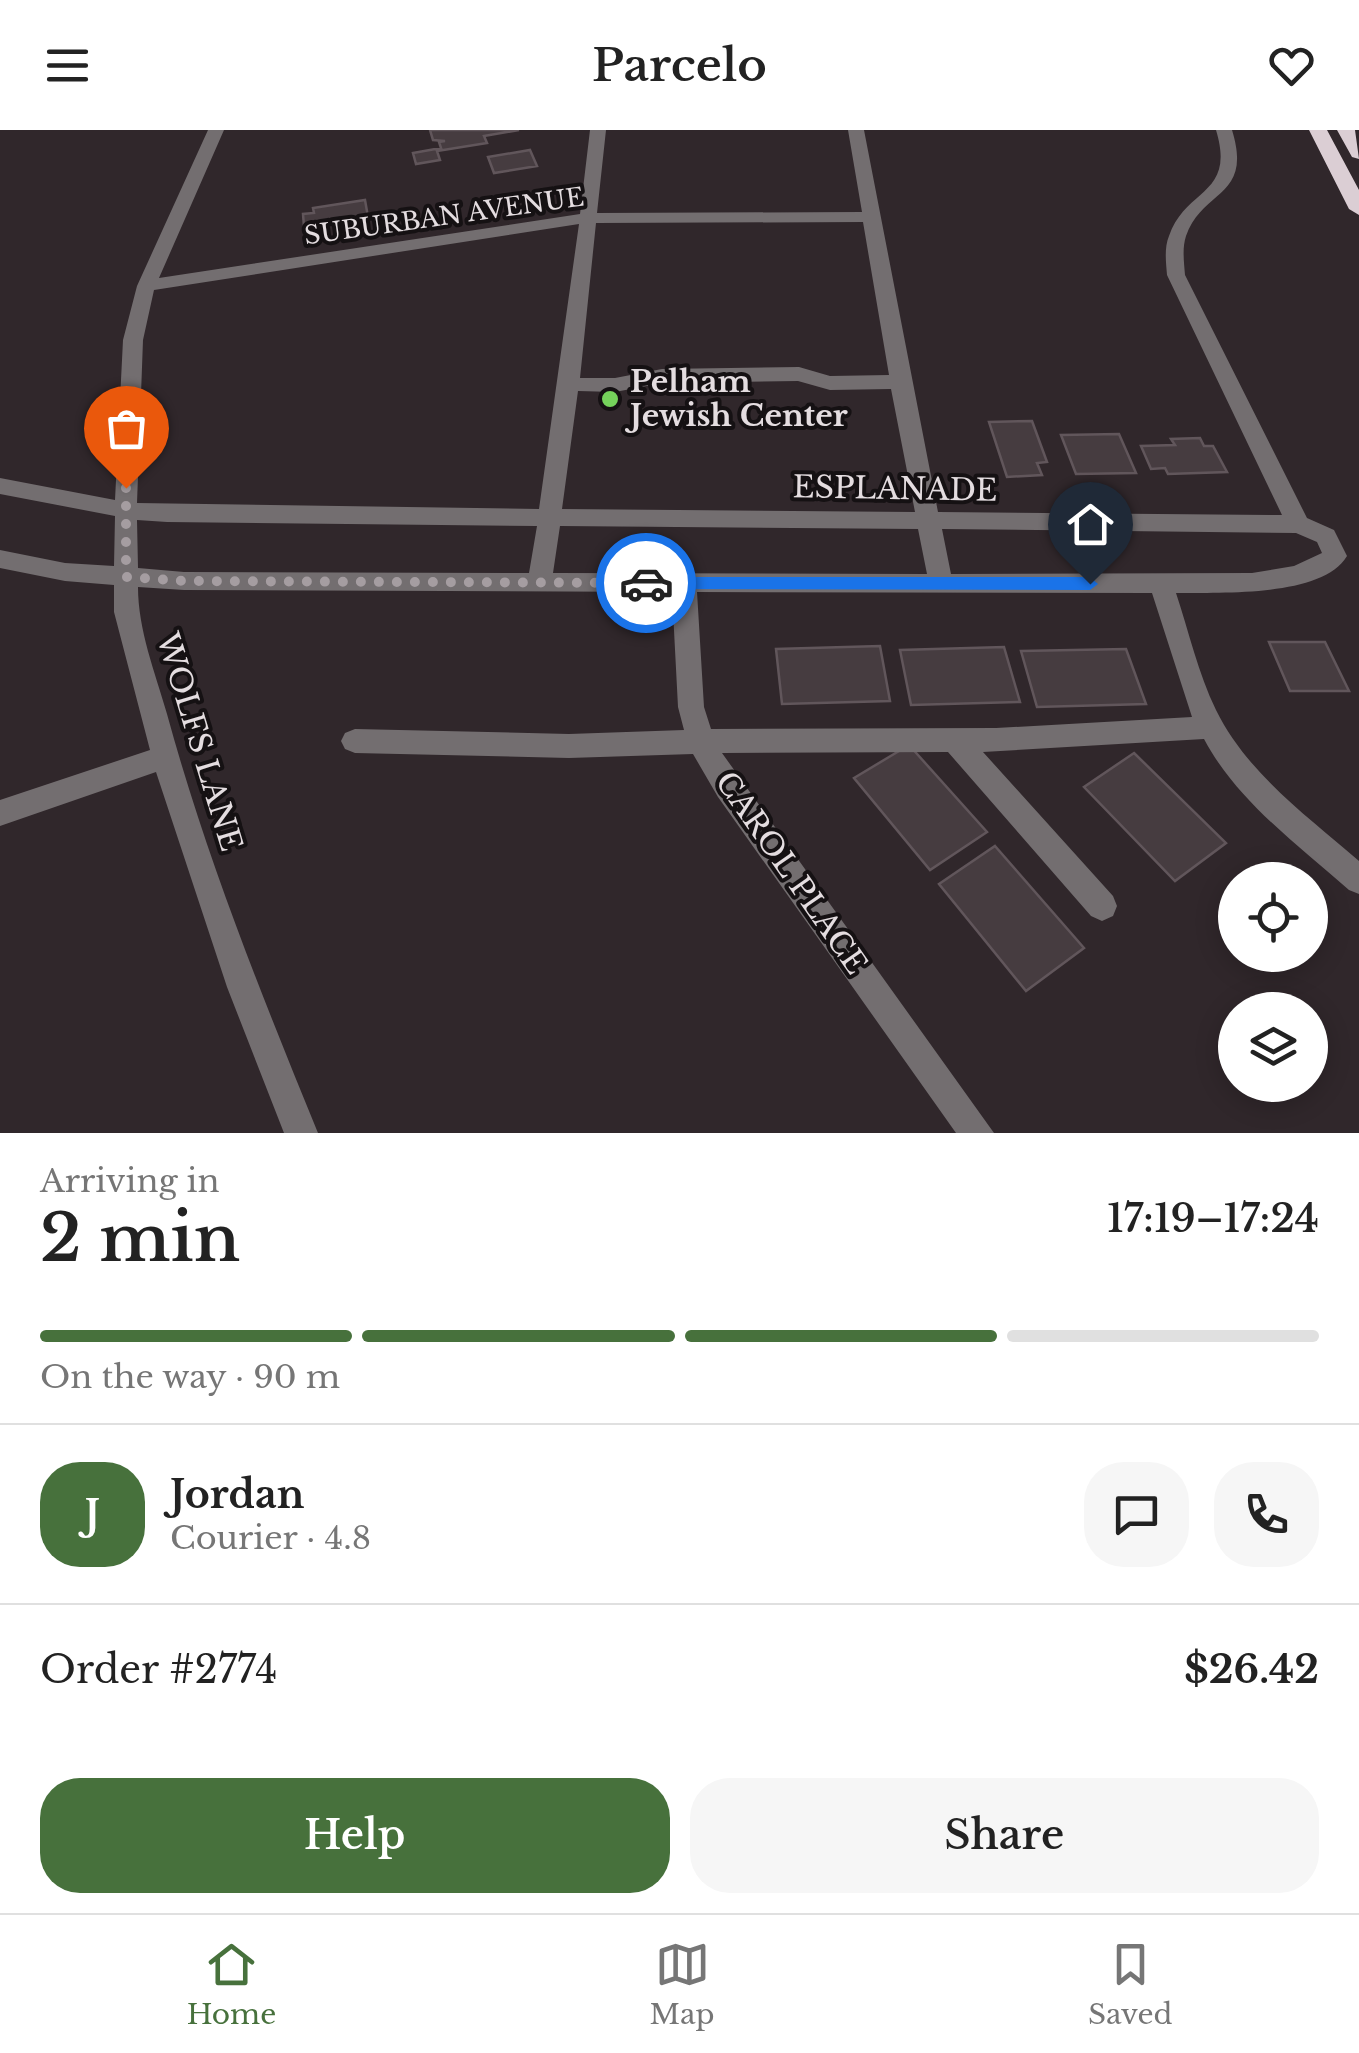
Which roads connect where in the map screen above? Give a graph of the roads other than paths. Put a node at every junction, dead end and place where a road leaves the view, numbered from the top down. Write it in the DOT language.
graph roads {
  1 [pos="216,130"];
  2 [pos="598,130"];
  3 [pos="856,130"];
  4 [pos="1224,130"];
  5 [pos="1318,130"];
  6 [pos="1346,130"];
  7 [pos="1359,154"];
  8 [pos="1359,209"];
  9 [pos="871,217"];
  10 [pos="586,218"];
  11 [pos="146,286"];
  12 [pos="900,382"];
  13 [pos="569,384"];
  14 [pos="0,486"];
  15 [pos="126,510"];
  16 [pos="550,520"];
  17 [pos="928,521"];
  18 [pos="1298,524"];
  19 [pos="0,559"];
  20 [pos="126,577"];
  21 [pos="540,580"];
  22 [pos="941,583"];
  23 [pos="684,584"];
  24 [pos="1161,584"];
  25 [pos="1212,727"];
  26 [pos="954,739"];
  27 [pos="355,741"];
  28 [pos="701,743"];
  29 [pos="164,757"];
  30 [pos="0,813"];
  31 [pos="1359,880"];
  32 [pos="1102,906"];
  33 [pos="301,1133"];
  34 [pos="977,1133"];
  1 -- 11 [label="street, WOLFS LANE"];
  2 -- 10 [label="street"];
  3 -- 9 [label="street"];
  4 -- 18 [label="street"];
  5 -- 8 [label="highway"];
  6 -- 7 [label="highway"];
  9 -- 10 [label="street, SUBURBAN AVENUE"];
  9 -- 12 [label="street"];
  10 -- 11 [label="street, SUBURBAN AVENUE"];
  10 -- 13 [label="street"];
  11 -- 15 [label="street, WOLFS LANE"];
  12 -- 13 [label="street"];
  12 -- 17 [label="street"];
  13 -- 16 [label="street"];
  14 -- 15 [label="street, ESPLANADE"];
  15 -- 16 [label="street, ESPLANADE"];
  15 -- 20 [label="street, WOLFS LANE"];
  16 -- 17 [label="street, ESPLANADE"];
  16 -- 21 [label="street"];
  17 -- 18 [label="street, ESPLANADE"];
  17 -- 22 [label="street"];
  18 -- 24 [label="street"];
  19 -- 20 [label="street"];
  20 -- 21 [label="street"];
  20 -- 29 [label="street, WOLFS LANE"];
  21 -- 23 [label="street"];
  22 -- 23 [label="street"];
  22 -- 24 [label="street"];
  23 -- 28 [label="street, CAROL PLACE"];
  24 -- 25 [label="street"];
  25 -- 26 [label="street"];
  25 -- 31 [label="street"];
  26 -- 28 [label="street"];
  26 -- 32 [label="street"];
  27 -- 28 [label="street"];
  28 -- 34 [label="street, CAROL PLACE"];
  29 -- 30 [label="street"];
  29 -- 33 [label="street, WOLFS LANE"];
}
